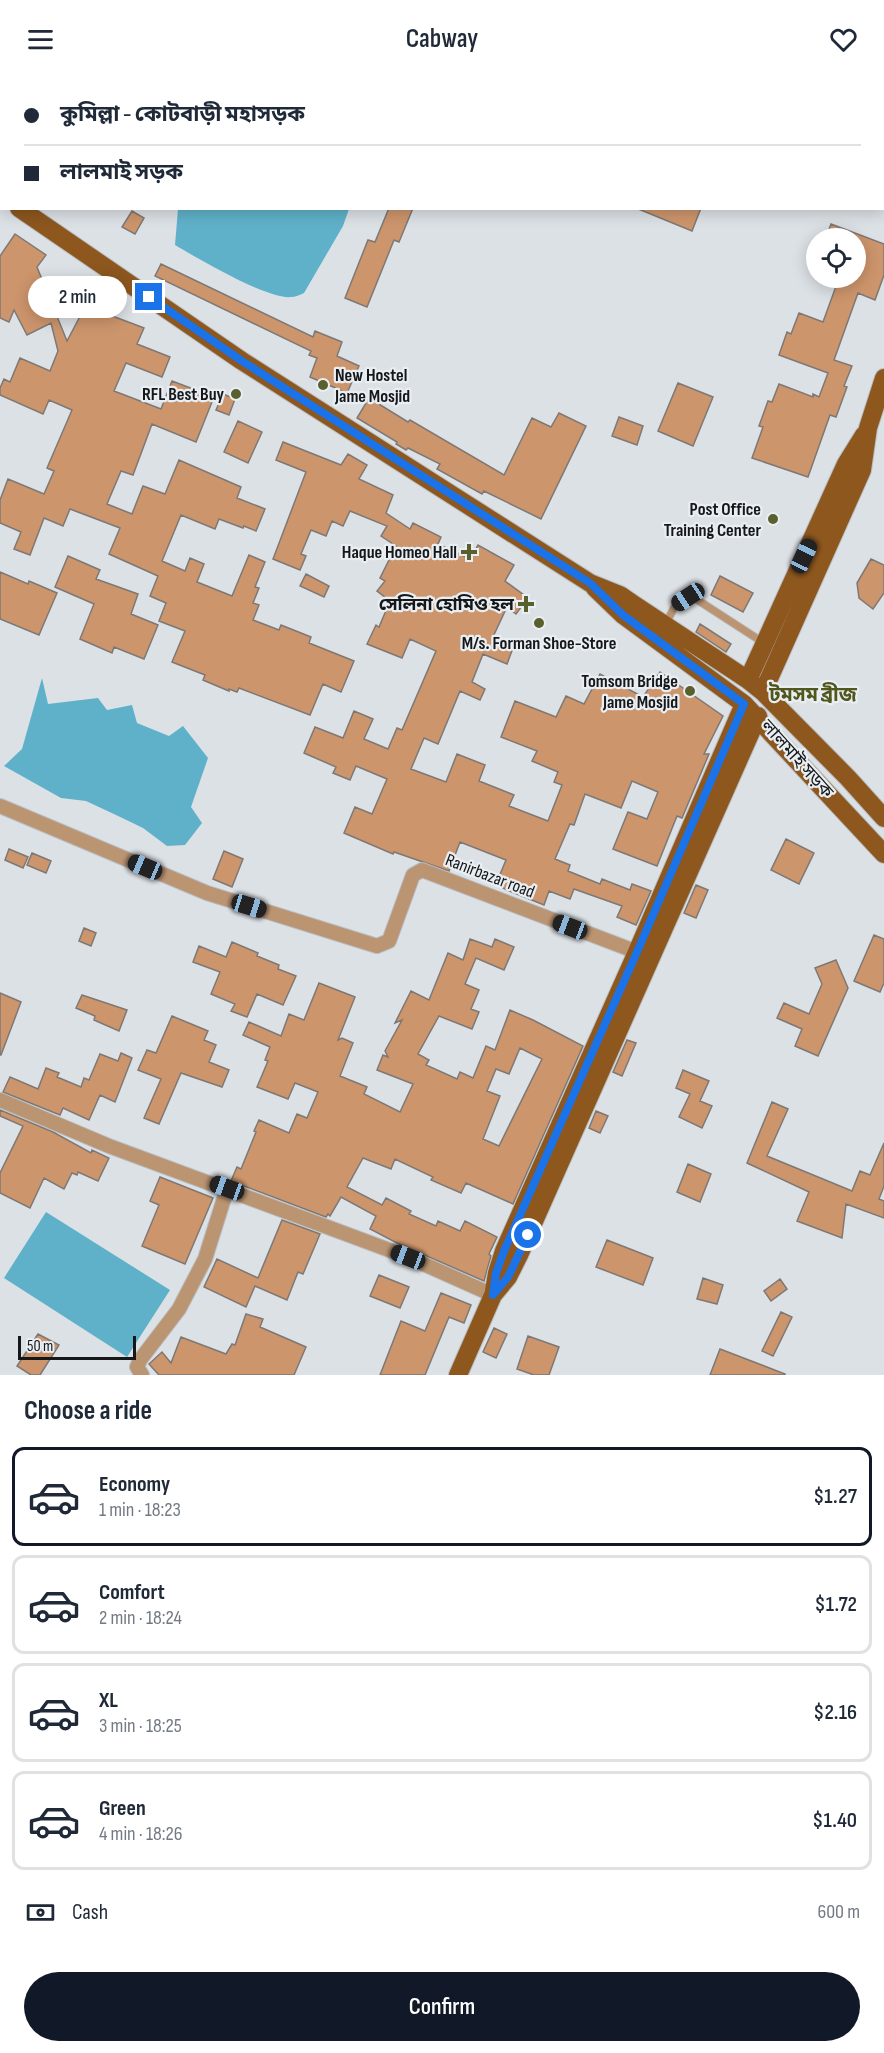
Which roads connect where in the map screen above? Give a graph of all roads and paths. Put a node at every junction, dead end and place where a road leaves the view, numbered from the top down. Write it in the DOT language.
graph roads {
  1 [pos="22,210"];
  2 [pos="884,378"];
  3 [pos="804,578"];
  4 [pos="590,583"];
  5 [pos="665,625"];
  6 [pos="765,643"];
  7 [pos="748,680"];
  8 [pos="763,692"];
  9 [pos="744,704"];
  10 [pos="758,716"];
  11 [pos="0,806"];
  12 [pos="884,818"];
  13 [pos="884,854"];
  14 [pos="637,952"];
  15 [pos="631,984"];
  16 [pos="0,1100"];
  17 [pos="227,1188"];
  18 [pos="493,1295"];
  19 [pos="142,1375"];
  20 [pos="458,1375"];
  1 -- 4 [label="main road, লালমাই সড়ক"];
  2 -- 3 [label="main road"];
  3 -- 6 [label="main road"];
  3 -- 8 [label="main road"];
  4 -- 5 [label="main road, লালমাই সড়ক"];
  4 -- 9 [label="main road, লালমাই সড়ক"];
  5 -- 6 [label="lane"];
  5 -- 7 [label="main road, লালমাই সড়ক"];
  6 -- 7 [label="main road"];
  7 -- 8 [label="main road, লালমাই সড়ক"];
  8 -- 12 [label="main road, লালমাই সড়ক"];
  9 -- 10 [label="main road, লালমাই সড়ক"];
  9 -- 14 [label="main road"];
  10 -- 13 [label="main road, লালমাই সড়ক"];
  10 -- 15 [label="main road"];
  11 -- 14 [label="street, Ranirbazar road"];
  14 -- 15 [label="main road"];
  15 -- 18 [label="main road"];
  16 -- 17 [label="street"];
  17 -- 18 [label="street"];
  17 -- 19 [label="street"];
  18 -- 20 [label="main road"];
}
